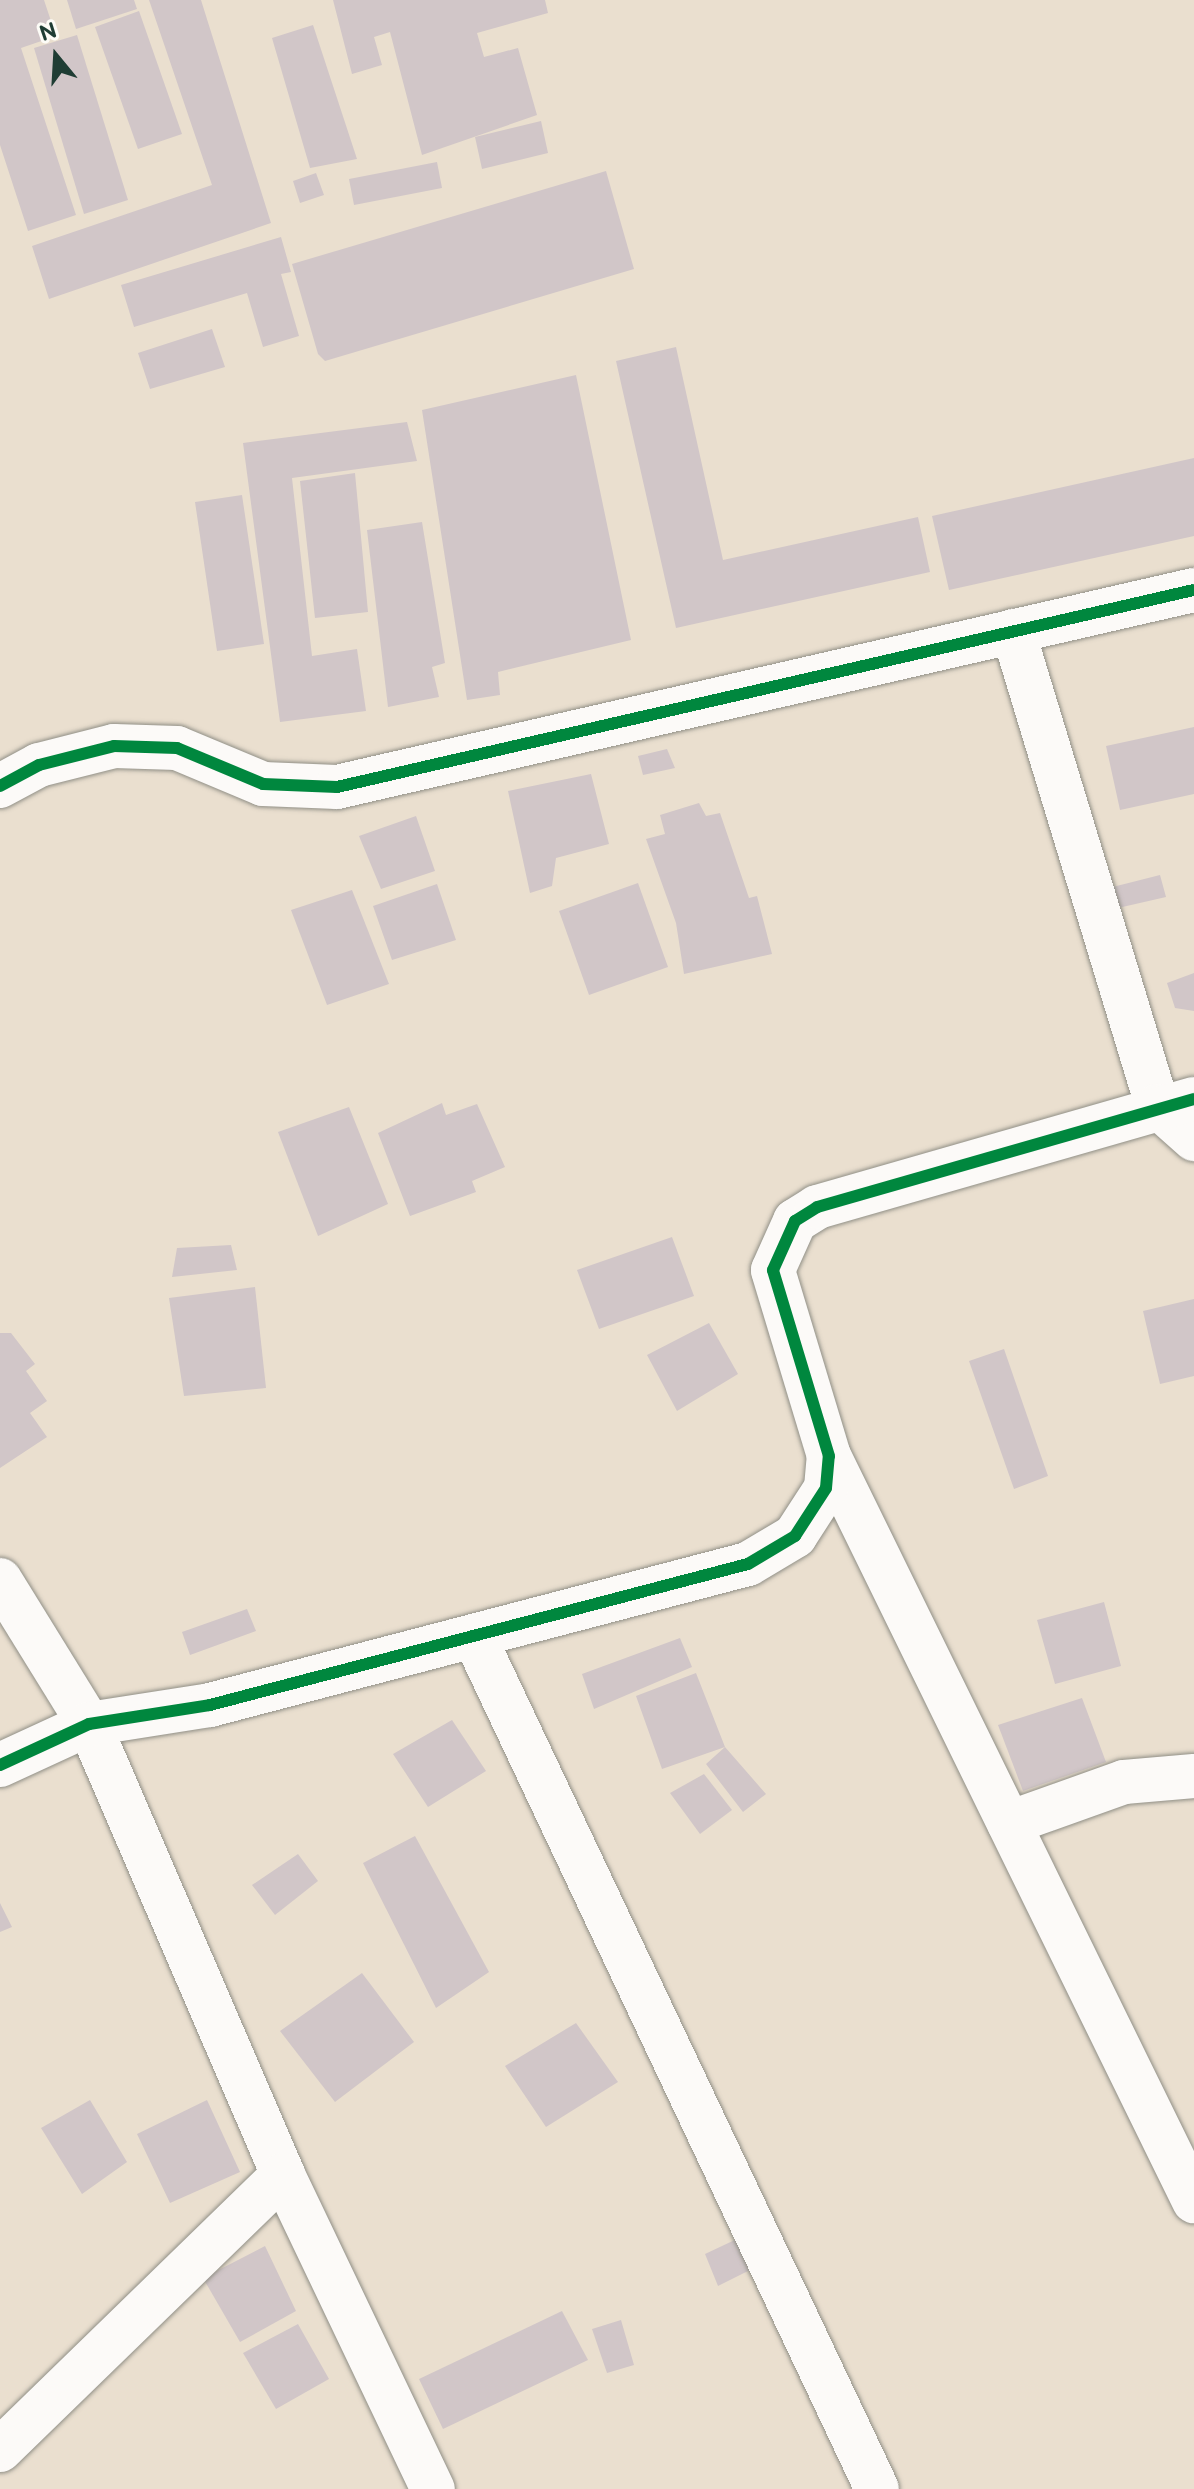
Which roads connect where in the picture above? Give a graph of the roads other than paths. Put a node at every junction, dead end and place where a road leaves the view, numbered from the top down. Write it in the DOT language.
graph roads {
  1 [pos="1194,590"];
  2 [pos="1013,631"];
  3 [pos="0,786"];
  4 [pos="1176,1103"];
  5 [pos="1194,1139"];
  6 [pos="829,1456"];
  7 [pos="0,1580"];
  8 [pos="474,1636"];
  9 [pos="89,1724"];
  10 [pos="0,1765"];
  11 [pos="1194,1776"];
  12 [pos="1009,1823"];
  13 [pos="283,2175"];
  14 [pos="1194,2201"];
  15 [pos="0,2450"];
  16 [pos="433,2489"];
  17 [pos="877,2489"];
  1 -- 2 [label="street"];
  2 -- 3 [label="street"];
  2 -- 4 [label="street"];
  4 -- 5 [label="street"];
  4 -- 6 [label="street"];
  6 -- 8 [label="street"];
  6 -- 12 [label="street"];
  7 -- 9 [label="street"];
  8 -- 9 [label="street"];
  8 -- 17 [label="street"];
  9 -- 10 [label="street"];
  9 -- 13 [label="street"];
  11 -- 12 [label="street"];
  12 -- 14 [label="street"];
  13 -- 15 [label="street"];
  13 -- 16 [label="street"];
}
